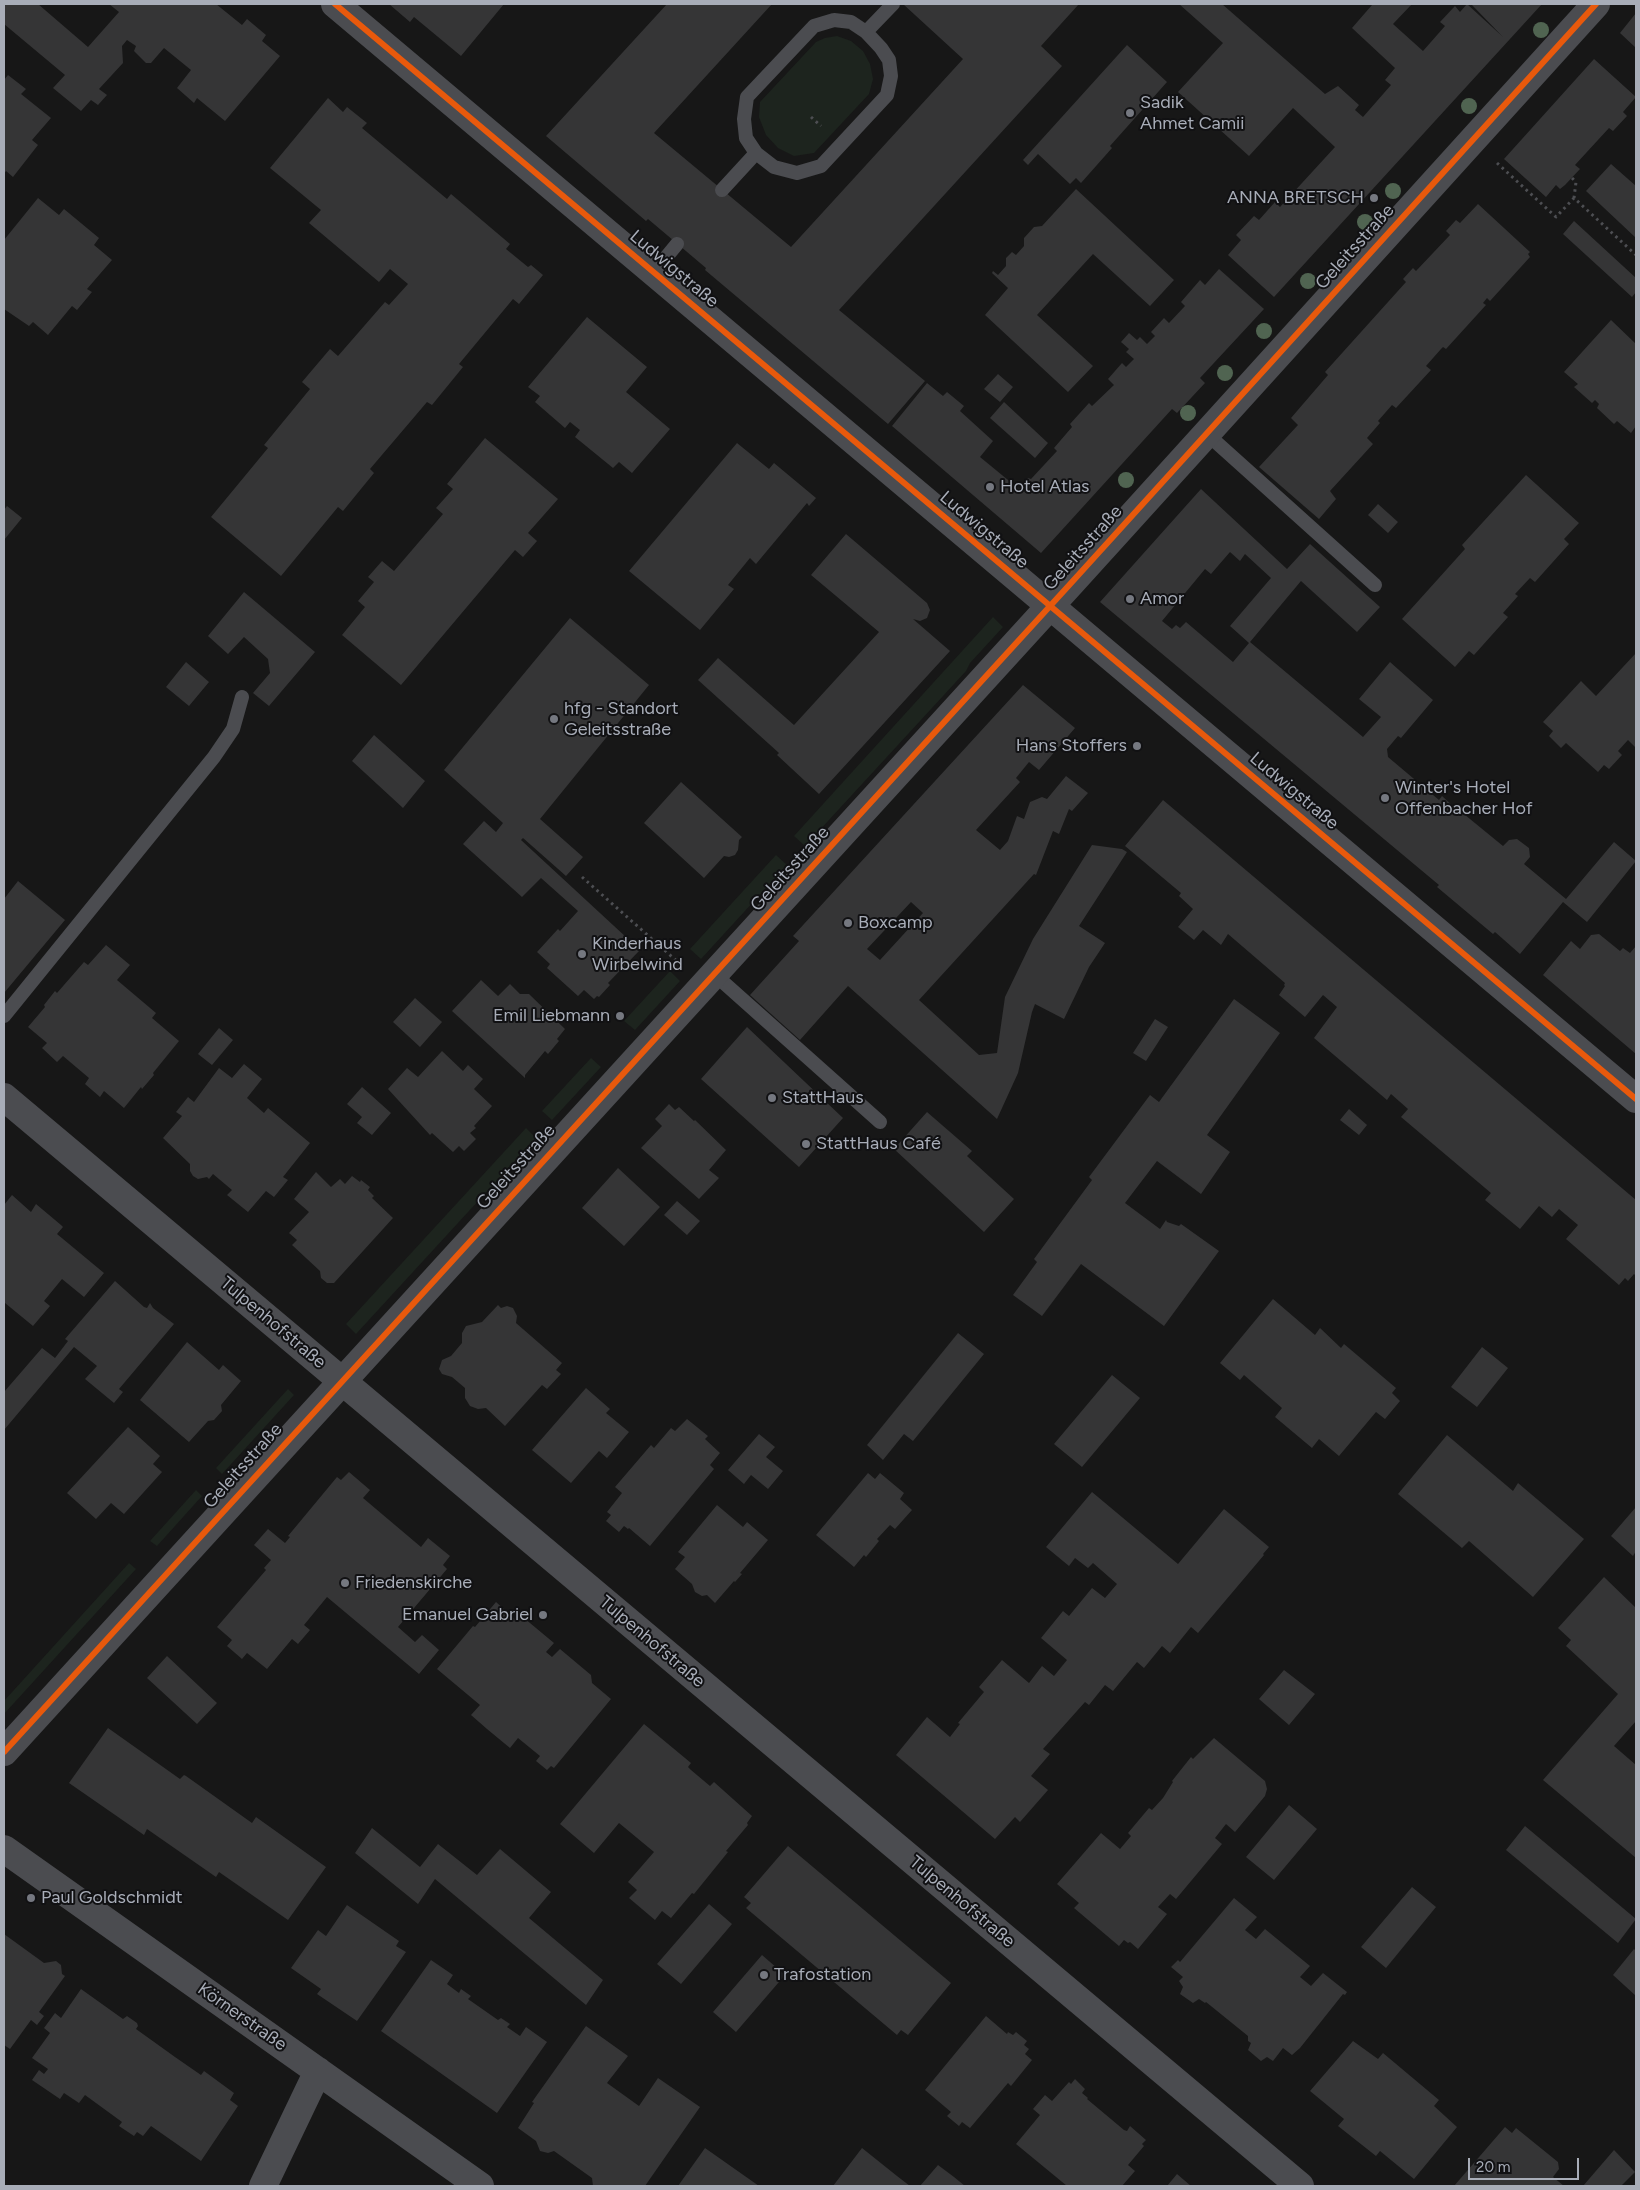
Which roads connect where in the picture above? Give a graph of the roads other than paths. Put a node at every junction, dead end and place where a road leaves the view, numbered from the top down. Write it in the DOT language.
graph roads {
  1 [pos="335,4"];
  2 [pos="893,4"];
  3 [pos="1596,4"];
  4 [pos="866,32"];
  5 [pos="756,153"];
  6 [pos="722,190"];
  7 [pos="677,244"];
  8 [pos="654,272"];
  9 [pos="1207,434"];
  10 [pos="1375,585"];
  11 [pos="1051,606"];
  12 [pos="242,698"];
  13 [pos="709,980"];
  14 [pos="4,1016"];
  15 [pos="4,1098"];
  16 [pos="1636,1099"];
  17 [pos="880,1122"];
  18 [pos="342,1380"];
  19 [pos="4,1752"];
  20 [pos="4,1849"];
  21 [pos="318,2071"];
  22 [pos="263,2186"];
  23 [pos="480,2186"];
  24 [pos="1300,2186"];
  1 -- 8 [label="street, Ludwigstraße"];
  2 -- 4 [label="lane"];
  3 -- 9 [label="street, Geleitsstraße"];
  4 -- 5 [label="lane"];
  4 -- 5 [label="lane"];
  5 -- 6 [label="lane"];
  7 -- 8 [label="lane"];
  8 -- 11 [label="street, Ludwigstraße"];
  9 -- 10 [label="lane"];
  9 -- 11 [label="street, Geleitsstraße"];
  11 -- 13 [label="street, Geleitsstraße"];
  11 -- 16 [label="street, Ludwigstraße"];
  12 -- 14 [label="lane"];
  13 -- 17 [label="lane"];
  13 -- 18 [label="street, Geleitsstraße"];
  15 -- 18 [label="street, Tulpenhofstraße"];
  18 -- 19 [label="street, Geleitsstraße"];
  18 -- 24 [label="street, Tulpenhofstraße"];
  20 -- 21 [label="street, Körnerstraße"];
  21 -- 22 [label="street"];
  21 -- 23 [label="street, Körnerstraße"];
}
